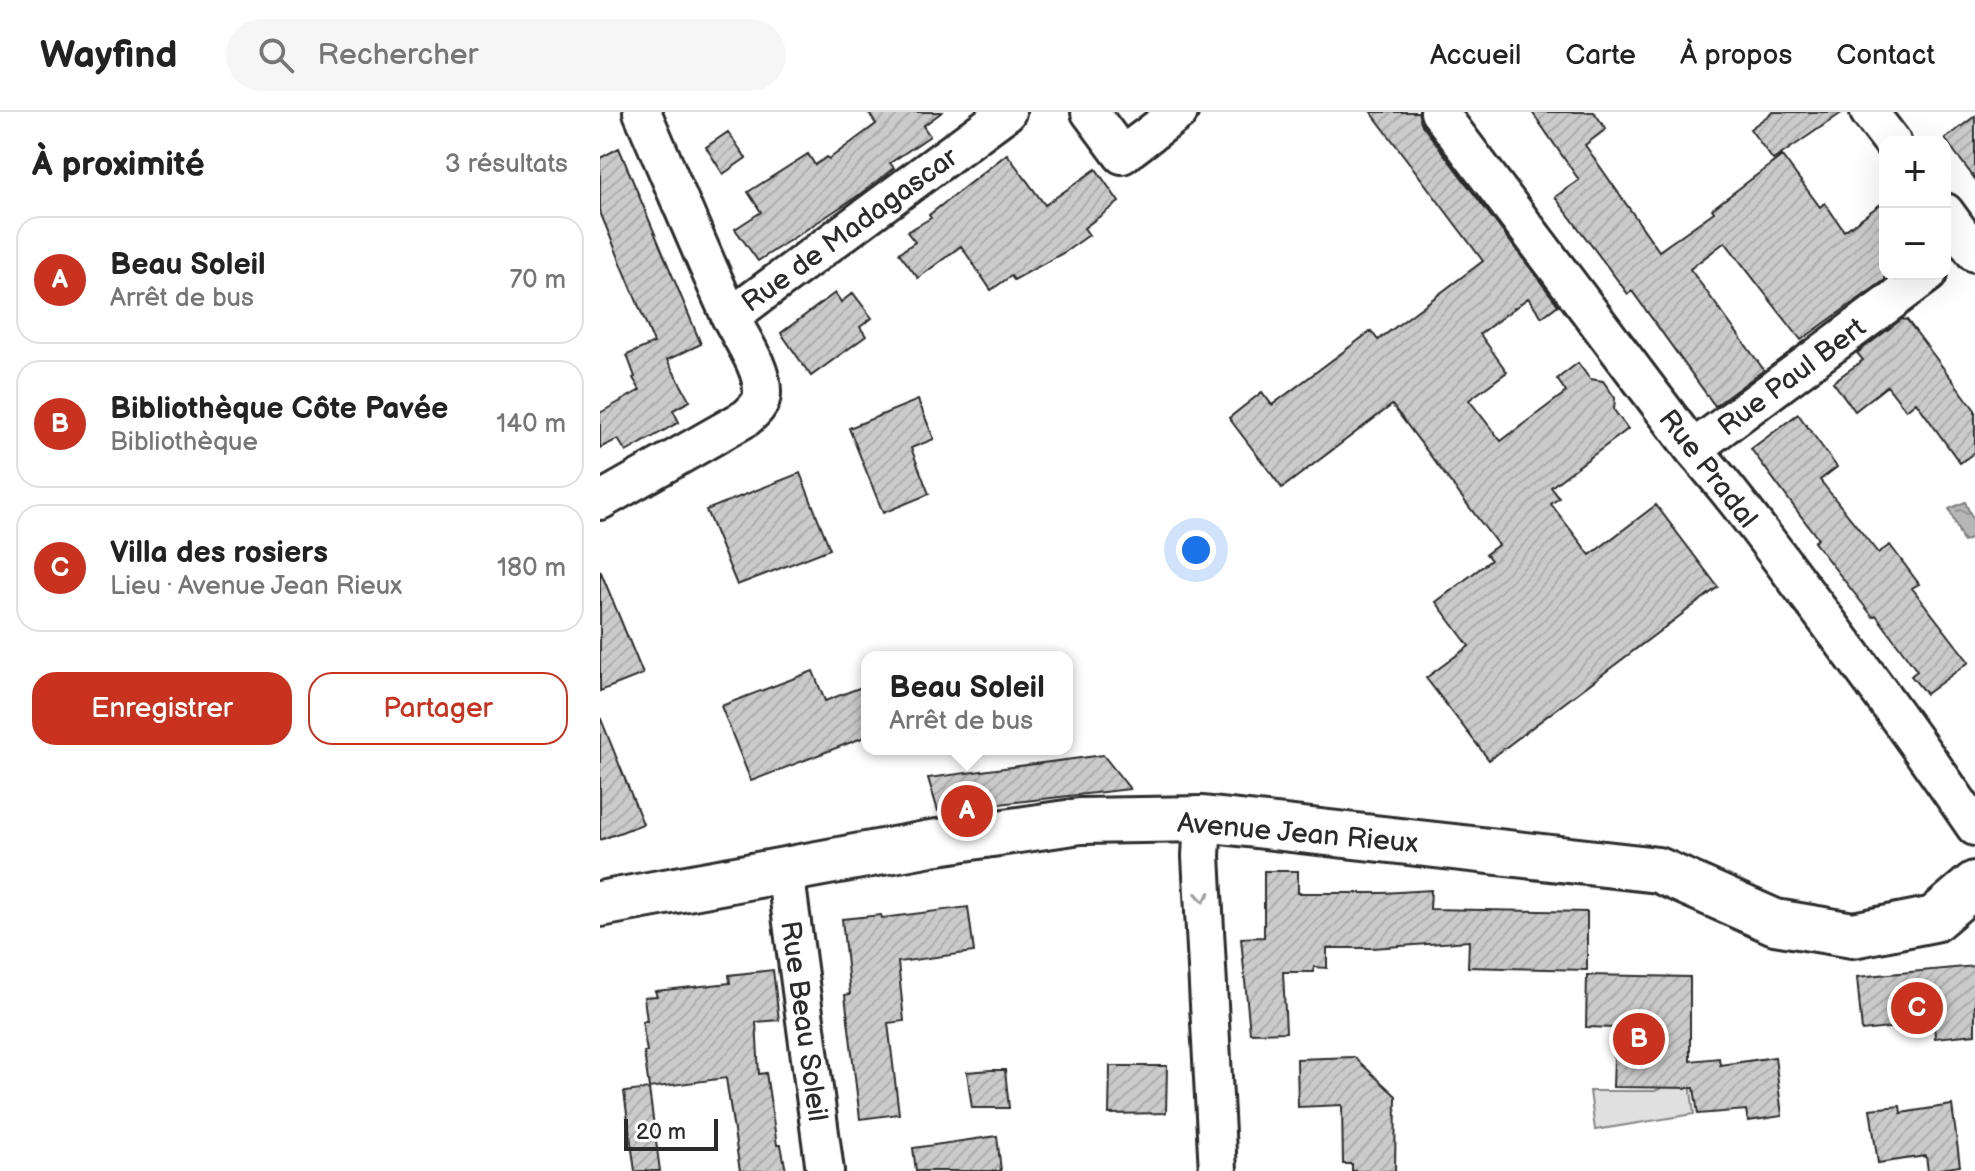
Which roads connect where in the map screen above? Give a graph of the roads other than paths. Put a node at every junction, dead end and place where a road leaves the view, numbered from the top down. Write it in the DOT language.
graph roads {
  1 [pos="642,112"];
  2 [pos="1007,112"];
  3 [pos="1090,112"];
  4 [pos="1179,112"];
  5 [pos="1439,112"];
  6 [pos="1869,112"];
  7 [pos="1887,136"];
  8 [pos="1951,223"];
  9 [pos="1966,249"];
  10 [pos="1920,280"];
  11 [pos="730,317"];
  12 [pos="1693,449"];
  13 [pos="600,501"];
  14 [pos="1203,819"];
  15 [pos="1975,827"];
  16 [pos="785,870"];
  17 [pos="1975,884"];
  18 [pos="600,904"];
  19 [pos="825,1171"];
  20 [pos="1218,1171"];
  1 -- 11 [label="street"];
  2 -- 11 [label="street, Rue de Madagascar"];
  3 -- 4 [label="street"];
  5 -- 12 [label="street, Rue Pradal"];
  6 -- 7 [label="street"];
  8 -- 9 [label="street"];
  10 -- 12 [label="street, Rue Paul Bert"];
  11 -- 13 [label="street"];
  12 -- 15 [label="street, Rue Pradal"];
  14 -- 16 [label="main road, Avenue Jean Rieux"];
  14 -- 17 [label="main road, Avenue Jean Rieux"];
  14 -- 20 [label="street, one-way"];
  16 -- 18 [label="main road, Avenue Jean Rieux"];
  16 -- 19 [label="street, Rue Beau Soleil"];
}
